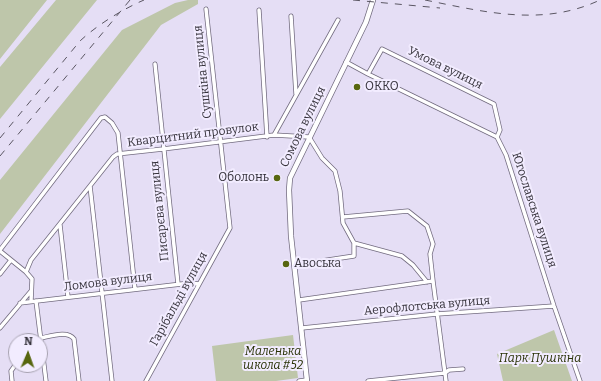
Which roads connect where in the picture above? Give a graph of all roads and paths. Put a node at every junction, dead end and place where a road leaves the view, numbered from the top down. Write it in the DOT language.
graph roads {
  1 [pos="373,0"];
  2 [pos="206,10"];
  3 [pos="258,10"];
  4 [pos="291,16"];
  5 [pos="338,20"];
  6 [pos="346,62"];
  7 [pos="155,64"];
  8 [pos="368,74"];
  9 [pos="296,95"];
  10 [pos="274,135"];
  11 [pos="268,137"];
  12 [pos="309,137"];
  13 [pos="497,137"];
  14 [pos="220,142"];
  15 [pos="163,149"];
  16 [pos="121,154"];
  17 [pos="90,186"];
  18 [pos="343,217"];
  19 [pos="60,224"];
  20 [pos="230,228"];
  21 [pos="354,243"];
  22 [pos="0,250"];
  23 [pos="11,260"];
  24 [pos="295,265"];
  25 [pos="26,272"];
  26 [pos="0,274"];
  27 [pos="432,281"];
  28 [pos="427,282"];
  29 [pos="178,284"];
  30 [pos="199,284"];
  31 [pos="135,289"];
  32 [pos="32,291"];
  33 [pos="102,293"];
  34 [pos="68,297"];
  35 [pos="299,300"];
  36 [pos="31,301"];
  37 [pos="36,301"];
  38 [pos="20,303"];
  39 [pos="554,306"];
  40 [pos="437,314"];
  41 [pos="0,328"];
  42 [pos="302,328"];
  43 [pos="40,333"];
  44 [pos="48,337"];
  45 [pos="463,369"];
  46 [pos="445,372"];
  47 [pos="307,380"];
  48 [pos="79,381"];
  49 [pos="112,381"];
  50 [pos="146,381"];
  51 [pos="299,381"];
  52 [pos="368,381"];
  53 [pos="446,381"];
  54 [pos="580,381"];
  1 -- 6 [label="main road, Сомова вулиця"];
  2 -- 14 [label="street, Сушкіна вулиця"];
  3 -- 11 [label="street"];
  4 -- 9 [label="street"];
  5 -- 9 [label="street"];
  6 -- 8 [label="street"];
  6 -- 12 [label="main road, Сомова вулиця"];
  7 -- 15 [label="street, Писарєва вулиця"];
  8 -- 13 [label="street"];
  8 -- 13 [label="street, Умова вулиця"];
  9 -- 10 [label="street"];
  10 -- 11 [label="street, Кварцитний провулок"];
  10 -- 12 [label="street, Кварцитний провулок"];
  11 -- 14 [label="street, Кварцитний провулок"];
  12 -- 18 [label="street"];
  12 -- 24 [label="main road, Сомова вулиця"];
  13 -- 39 [label="street, Югославська вулиця"];
  14 -- 15 [label="street, Кварцитний провулок"];
  14 -- 20 [label="street, Сушкіна вулиця"];
  15 -- 16 [label="street, Кварцитний провулок"];
  15 -- 29 [label="street, Писарєва вулиця"];
  16 -- 17 [label="street, Кварцитний провулок"];
  16 -- 22 [label="street"];
  16 -- 31 [label="street"];
  17 -- 19 [label="street, Кварцитний провулок"];
  17 -- 33 [label="street"];
  18 -- 21 [label="street"];
  18 -- 27 [label="street"];
  19 -- 25 [label="street, Кварцитний провулок"];
  19 -- 34 [label="street"];
  20 -- 30 [label="street, Гарібальді вулиця"];
  21 -- 24 [label="street"];
  21 -- 28 [label="street"];
  22 -- 23 [label="street"];
  23 -- 25 [label="street"];
  23 -- 26 [label="street"];
  24 -- 35 [label="main road, Сомова вулиця"];
  25 -- 32 [label="street"];
  27 -- 28 [label="street"];
  27 -- 40 [label="street"];
  28 -- 35 [label="street"];
  29 -- 30 [label="street, Ломова вулиця"];
  29 -- 31 [label="street, Ломова вулиця"];
  30 -- 50 [label="street, Гарібальді вулиця"];
  31 -- 33 [label="street, Ломова вулиця"];
  32 -- 36 [label="street"];
  32 -- 38 [label="street"];
  33 -- 34 [label="street, Ломова вулиця"];
  33 -- 49 [label="street"];
  34 -- 37 [label="street, Ломова вулиця"];
  35 -- 42 [label="main road, Сомова вулиця"];
  36 -- 37 [label="street, Ломова вулиця"];
  36 -- 38 [label="street, Ломова вулиця"];
  37 -- 43 [label="street"];
  38 -- 41 [label="street"];
  39 -- 40 [label="street, Аерофлотська вулиця"];
  39 -- 54 [label="street, Югославська вулиця"];
  40 -- 42 [label="street, Аерофлотська вулиця"];
  40 -- 46 [label="street"];
  42 -- 47 [label="main road, Сомова вулиця"];
  44 -- 48 [label="street"];
  45 -- 46 [label="street"];
  46 -- 52 [label="street"];
  46 -- 53 [label="street"];
  47 -- 51 [label="street"];
}
